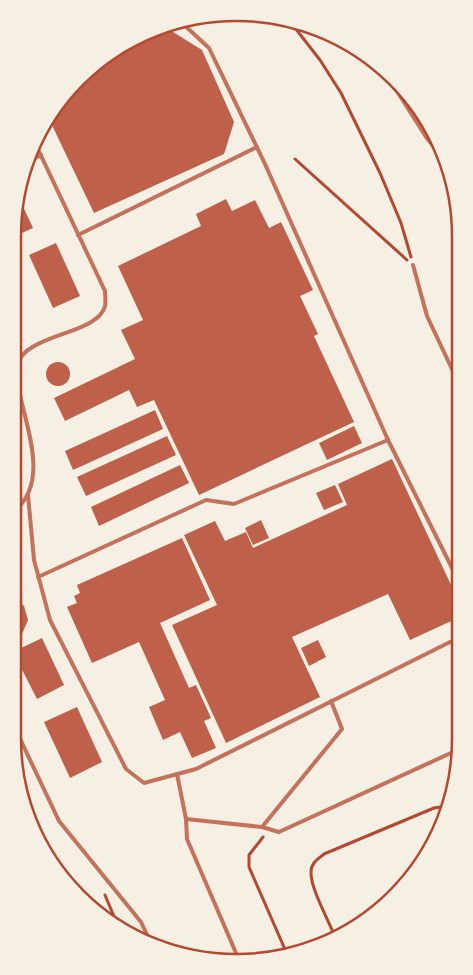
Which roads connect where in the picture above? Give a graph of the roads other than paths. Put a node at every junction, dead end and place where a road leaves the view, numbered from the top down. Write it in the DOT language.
graph roads {
  1 [pos="187,27"];
  2 [pos="403,100"];
  3 [pos="431,143"];
  4 [pos="257,147"];
  5 [pos="39,152"];
  6 [pos="40,155"];
  7 [pos="37,157"];
  8 [pos="78,235"];
  9 [pos="413,265"];
  10 [pos="21,356"];
  11 [pos="452,369"];
  12 [pos="21,399"];
  13 [pos="388,440"];
  14 [pos="28,495"];
  15 [pos="21,506"];
  16 [pos="452,568"];
  17 [pos="38,577"];
  18 [pos="452,641"];
  19 [pos="331,701"];
  20 [pos="21,743"];
  21 [pos="451,753"];
  22 [pos="177,774"];
  23 [pos="186,819"];
  24 [pos="262,827"];
  25 [pos="148,935"];
  26 [pos="236,954"];
  1 -- 4 [label="lane"];
  2 -- 3 [label="lane"];
  4 -- 8 [label="lane"];
  4 -- 13 [label="lane"];
  5 -- 6 [label="lane"];
  6 -- 7 [label="lane"];
  6 -- 8 [label="lane"];
  8 -- 10 [label="lane"];
  9 -- 11 [label="lane"];
  12 -- 14 [label="lane"];
  13 -- 16 [label="lane"];
  13 -- 17 [label="lane"];
  14 -- 15 [label="lane"];
  14 -- 17 [label="lane"];
  17 -- 22 [label="lane"];
  18 -- 19 [label="lane"];
  19 -- 22 [label="lane"];
  19 -- 24 [label="lane"];
  20 -- 25 [label="lane"];
  21 -- 24 [label="lane"];
  22 -- 23 [label="lane"];
  23 -- 24 [label="lane"];
  23 -- 26 [label="lane"];
}
